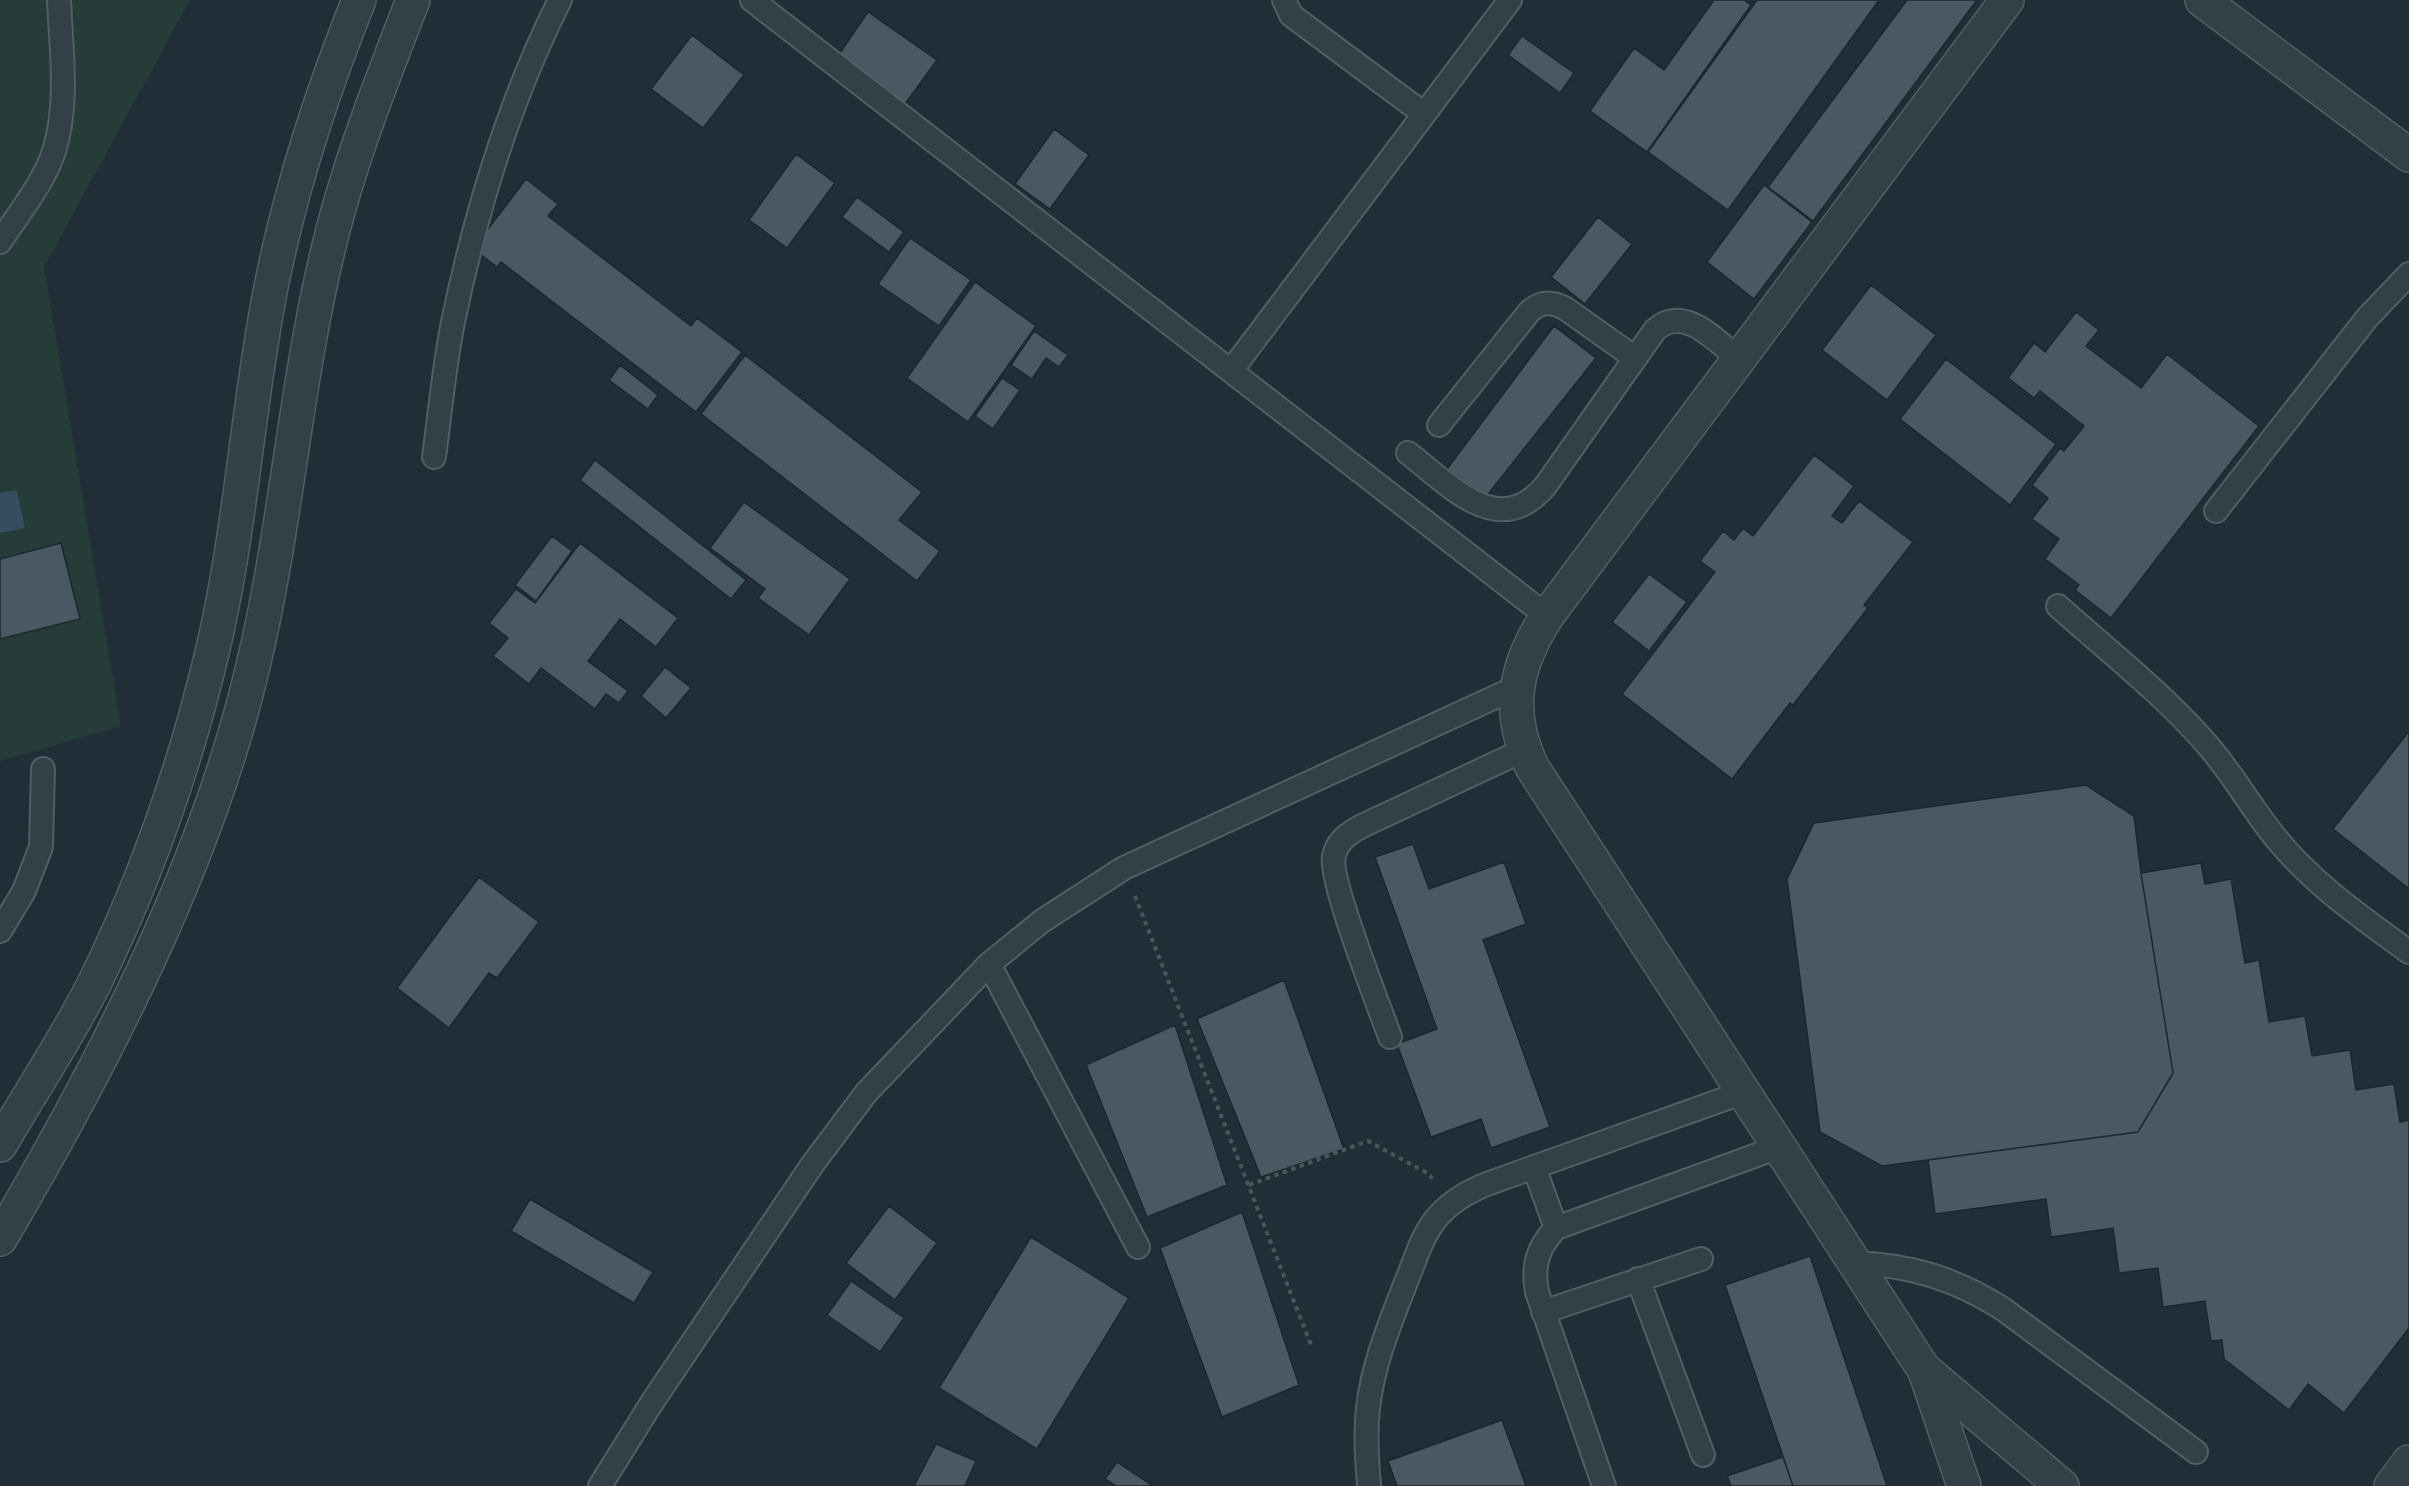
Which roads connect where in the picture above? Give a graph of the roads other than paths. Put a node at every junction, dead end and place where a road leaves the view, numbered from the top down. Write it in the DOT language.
graph roads {
  1 [pos="59,0"];
  2 [pos="359,0"];
  3 [pos="413,0"];
  4 [pos="560,0"];
  5 [pos="752,0"];
  6 [pos="1284,0"];
  7 [pos="1510,0"];
  8 [pos="2007,0"];
  9 [pos="2202,0"];
  10 [pos="1424,114"];
  11 [pos="2409,155"];
  12 [pos="0,242"];
  13 [pos="2409,274"];
  14 [pos="1635,358"];
  15 [pos="1739,359"];
  16 [pos="1231,371"];
  17 [pos="1439,425"];
  18 [pos="1408,453"];
  19 [pos="434,457"];
  20 [pos="2216,511"];
  21 [pos="2058,606"];
  22 [pos="1546,616"];
  23 [pos="1517,687"];
  24 [pos="1524,750"];
  25 [pos="43,769"];
  26 [pos="0,931"];
  27 [pos="2409,952"];
  28 [pos="989,964"];
  29 [pos="1390,1036"];
  30 [pos="1744,1092"];
  31 [pos="0,1145"];
  32 [pos="1779,1147"];
  33 [pos="1534,1167"];
  34 [pos="1556,1228"];
  35 [pos="0,1239"];
  36 [pos="1137,1247"];
  37 [pos="1701,1259"];
  38 [pos="1855,1263"];
  39 [pos="1638,1279"];
  40 [pos="1543,1312"];
  41 [pos="1925,1371"];
  42 [pos="2196,1452"];
  43 [pos="1703,1455"];
  44 [pos="2409,1462"];
  45 [pos="600,1486"];
  46 [pos="1368,1486"];
  47 [pos="1604,1486"];
  48 [pos="1964,1486"];
  49 [pos="2062,1486"];
  50 [pos="2391,1486"];
  1 -- 12 [label="lane"];
  2 -- 31 [label="street"];
  3 -- 35 [label="street"];
  4 -- 19 [label="lane"];
  5 -- 16 [label="lane"];
  6 -- 10 [label="lane"];
  7 -- 10 [label="lane"];
  8 -- 15 [label="street"];
  9 -- 11 [label="street"];
  10 -- 16 [label="lane"];
  13 -- 20 [label="lane"];
  14 -- 15 [label="lane"];
  14 -- 17 [label="lane"];
  14 -- 18 [label="lane"];
  15 -- 22 [label="street"];
  16 -- 22 [label="lane"];
  21 -- 27 [label="lane"];
  22 -- 23 [label="street"];
  23 -- 24 [label="street"];
  23 -- 28 [label="lane"];
  24 -- 29 [label="lane"];
  24 -- 30 [label="street"];
  25 -- 26 [label="lane"];
  28 -- 36 [label="lane"];
  28 -- 45 [label="lane"];
  30 -- 32 [label="street"];
  30 -- 33 [label="lane"];
  32 -- 34 [label="lane"];
  32 -- 38 [label="street"];
  33 -- 34 [label="lane"];
  33 -- 46 [label="lane"];
  34 -- 40 [label="lane"];
  37 -- 39 [label="lane"];
  38 -- 41 [label="street"];
  38 -- 42 [label="lane"];
  39 -- 40 [label="lane"];
  39 -- 43 [label="lane"];
  40 -- 47 [label="lane"];
  41 -- 48 [label="street"];
  41 -- 49 [label="street"];
  44 -- 50 [label="street"];
}
